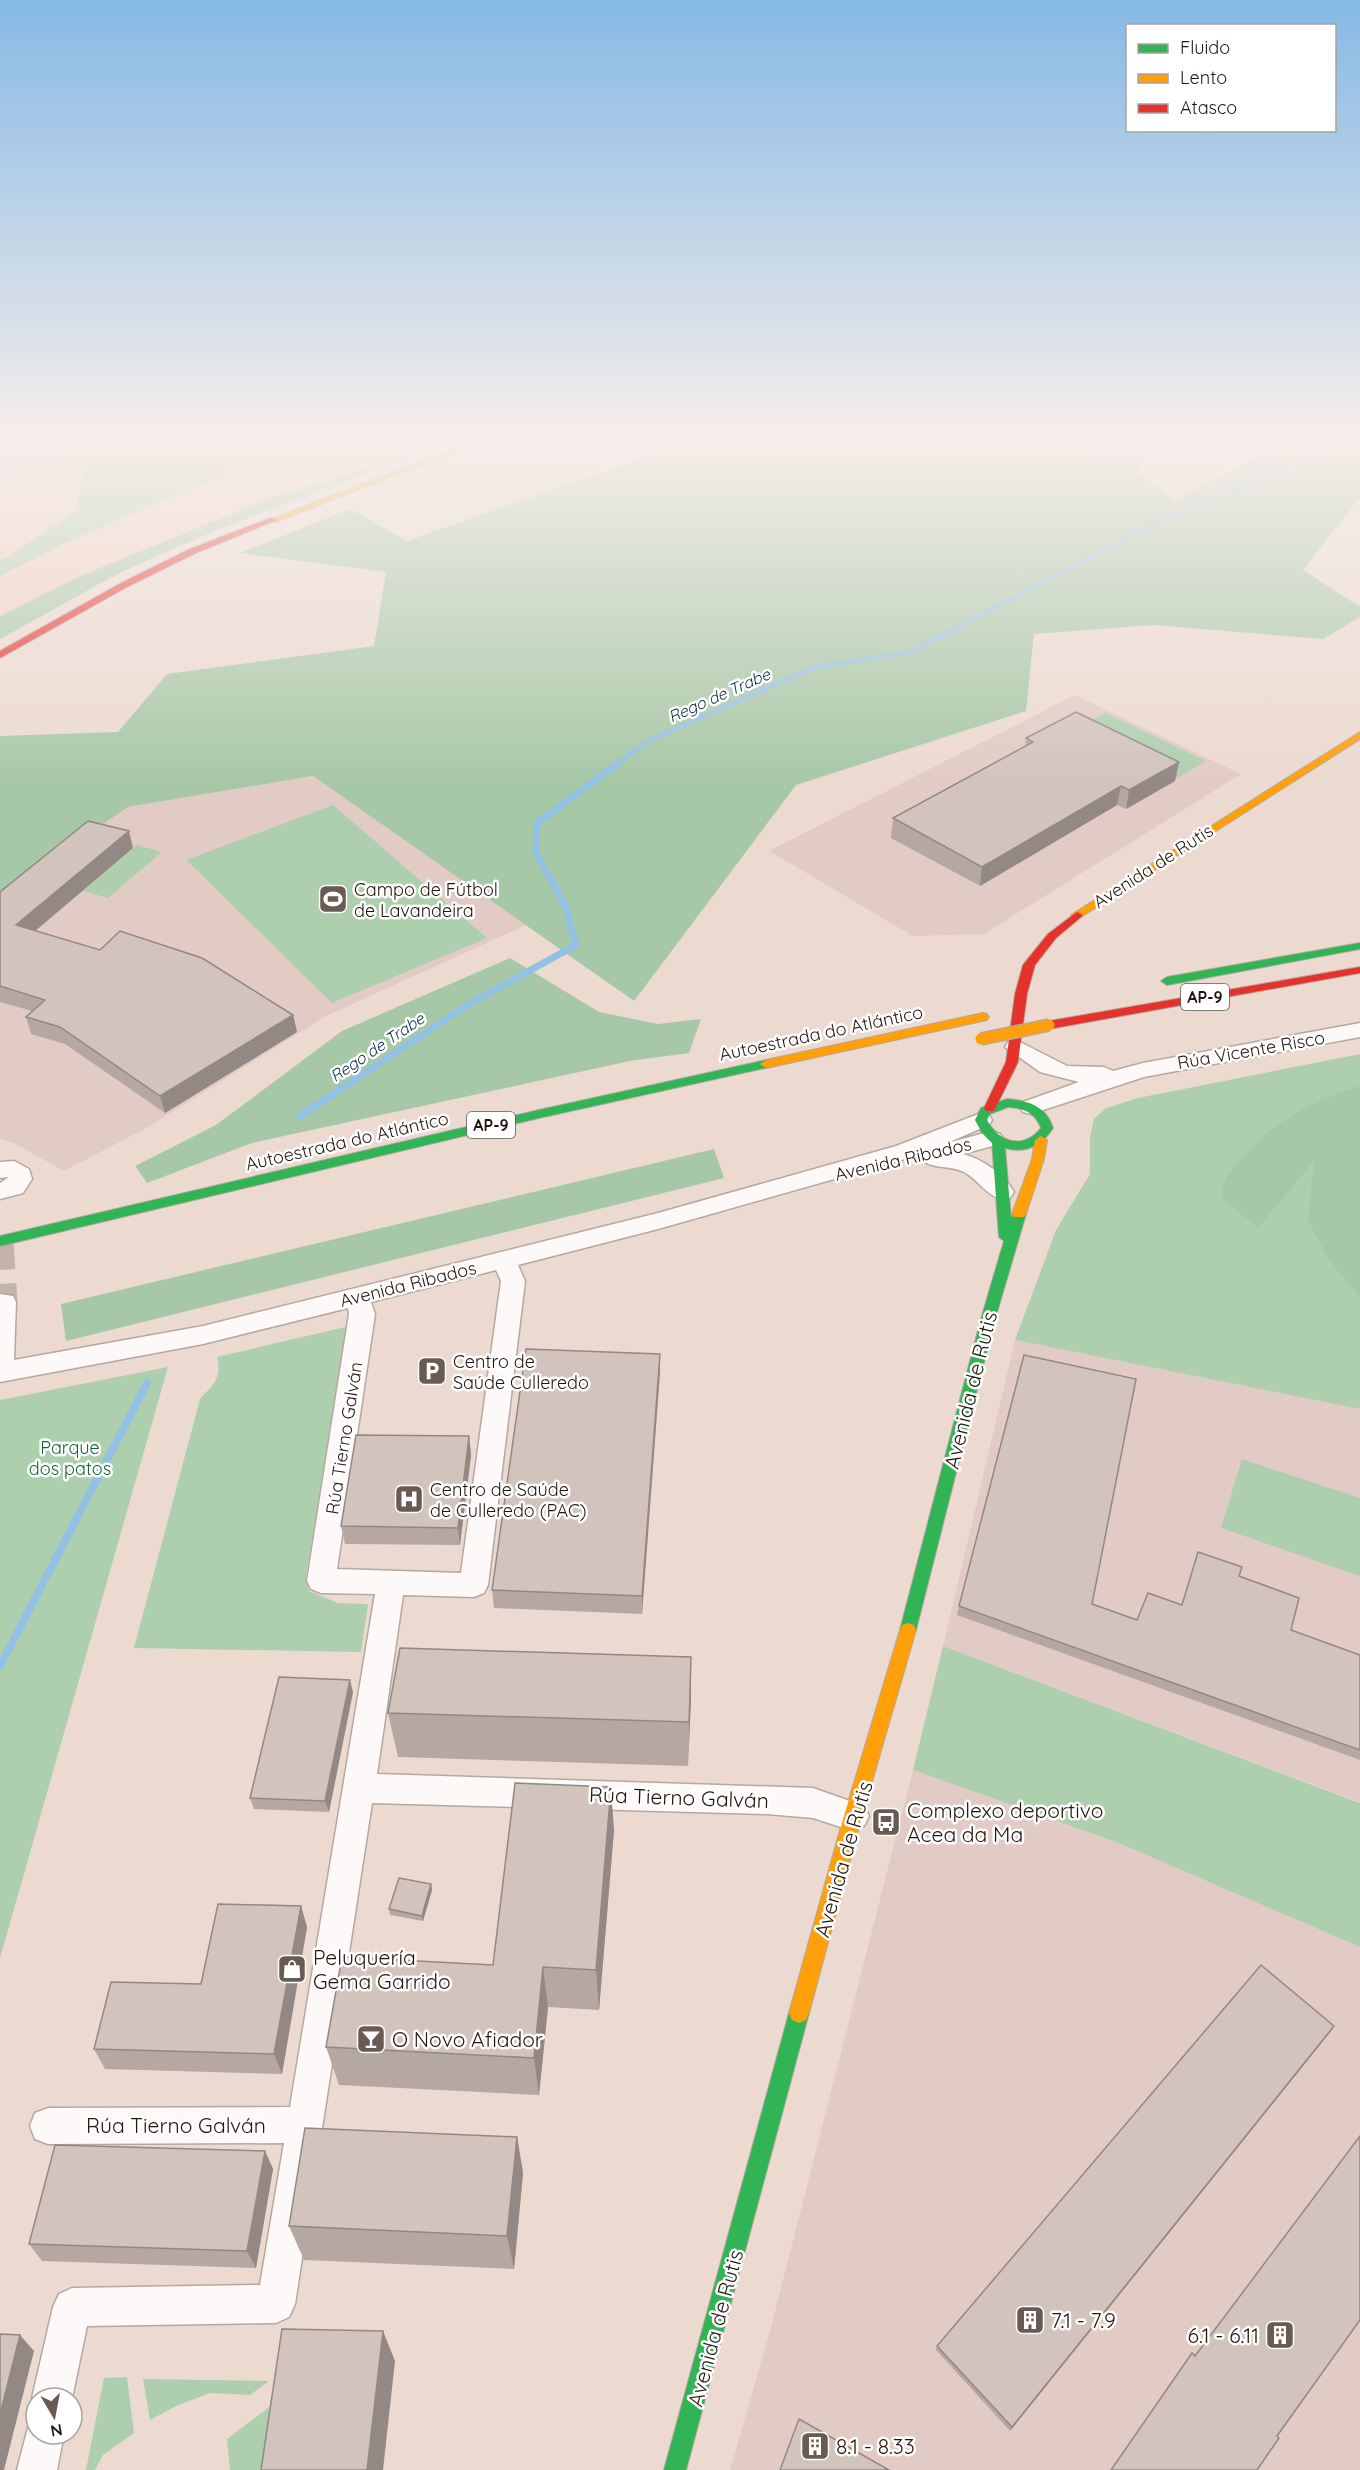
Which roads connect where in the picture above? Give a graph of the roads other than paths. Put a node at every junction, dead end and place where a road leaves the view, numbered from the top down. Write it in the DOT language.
graph roads {
  1 [pos="184,555"];
  2 [pos="0,655"];
  3 [pos="1360,735"];
  4 [pos="1360,946"];
  5 [pos="1360,970"];
  6 [pos="1152,984"];
  7 [pos="1039,1006"];
  8 [pos="1360,1030"];
  9 [pos="976,1040"];
  10 [pos="1016,1047"];
  11 [pos="1143,1070"];
  12 [pos="1021,1075"];
  13 [pos="1034,1114"];
  14 [pos="990,1127"];
  15 [pos="916,1159"];
  16 [pos="813,1179"];
  17 [pos="1002,1192"];
  18 [pos="0,1241"];
  19 [pos="1007,1248"];
  20 [pos="504,1260"];
  21 [pos="357,1298"];
  22 [pos="4,1302"];
  23 [pos="0,1372"];
  24 [pos="391,1583"];
  25 [pos="359,1788"];
  26 [pos="854,1816"];
  27 [pos="305,2125"];
  28 [pos="48,2126"];
  29 [pos="55,2386"];
  30 [pos="42,2446"];
  31 [pos="37,2470"];
  32 [pos="675,2470"];
  1 -- 2 [label="main road"];
  3 -- 10 [label="main road, Avenida de Rutis"];
  4 -- 6 [label="main road, AP-9"];
  5 -- 9 [label="main road, AP-9, bridge"];
  7 -- 18 [label="main road, Autoestrada do Atlántico / AP-9"];
  8 -- 11 [label="street, Rúa Vicente Risco"];
  10 -- 11 [label="street"];
  10 -- 12 [label="main road, Avenida de Rutis"];
  10 -- 14 [label="main road, Avenida de Rutis"];
  11 -- 13 [label="street, Rúa Vicente Risco"];
  13 -- 14 [label="main road"];
  13 -- 14 [label="main road"];
  13 -- 19 [label="main road, Avenida de Rutis"];
  14 -- 15 [label="street, Avenida Ribados"];
  14 -- 16 [label="street, Avenida Ribados"];
  14 -- 17 [label="main road, Avenida de Rutis"];
  15 -- 16 [label="street, Avenida Ribados"];
  15 -- 17 [label="street"];
  16 -- 20 [label="street, Avenida Ribados"];
  17 -- 19 [label="main road, Avenida de Rutis"];
  19 -- 26 [label="main road, Avenida de Rutis"];
  20 -- 21 [label="street, Avenida Ribados"];
  20 -- 24 [label="street, Rúa Tierno Galván"];
  21 -- 23 [label="street, Avenida Ribados"];
  21 -- 24 [label="street, Rúa Tierno Galván"];
  22 -- 23 [label="street"];
  24 -- 25 [label="street"];
  25 -- 26 [label="street, Rúa Tierno Galván"];
  25 -- 27 [label="street"];
  26 -- 32 [label="main road, Avenida de Rutis"];
  27 -- 28 [label="street, Rúa Tierno Galván"];
  27 -- 29 [label="street"];
  30 -- 31 [label="street"];
}
